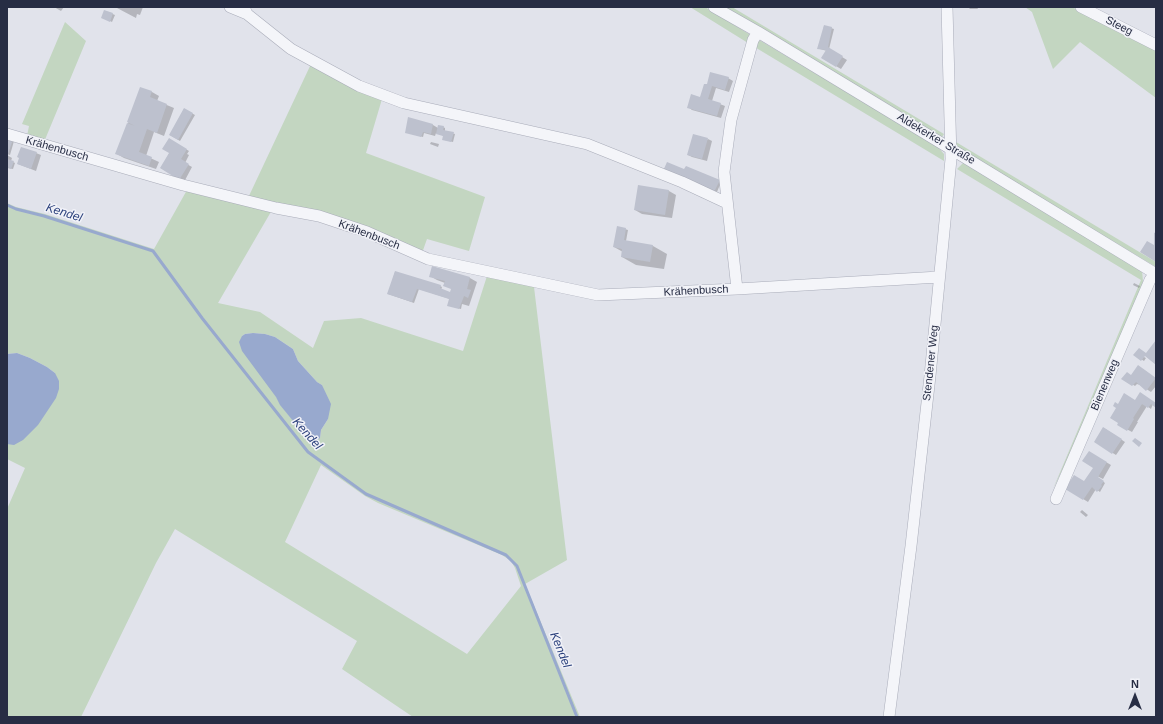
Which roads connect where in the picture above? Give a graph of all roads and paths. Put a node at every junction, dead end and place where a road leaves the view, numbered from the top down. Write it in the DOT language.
graph roads {
  1 [pos="230,7"];
  2 [pos="714,7"];
  3 [pos="947,7"];
  4 [pos="1081,7"];
  5 [pos="245,11"];
  6 [pos="758,32"];
  7 [pos="1156,45"];
  8 [pos="7,134"];
  9 [pos="951,149"];
  10 [pos="727,203"];
  11 [pos="1156,274"];
  12 [pos="939,277"];
  13 [pos="737,289"];
  14 [pos="1056,499"];
  15 [pos="889,717"];
  1 -- 5 [label="street"];
  2 -- 6 [label="street, Aldekerker Straße"];
  3 -- 9 [label="street, Stendener Weg"];
  4 -- 7 [label="street, Steeg"];
  5 -- 10 [label="street"];
  6 -- 9 [label="street, Aldekerker Straße"];
  6 -- 10 [label="street, Krähenbusch"];
  8 -- 13 [label="street, Krähenbusch"];
  9 -- 11 [label="street, Aldekerker Straße"];
  9 -- 12 [label="street, Stendener Weg"];
  10 -- 13 [label="street, Krähenbusch"];
  11 -- 14 [label="street, Bienenweg"];
  12 -- 13 [label="street, Krähenbusch"];
  12 -- 15 [label="street, Stendener Weg"];
}
